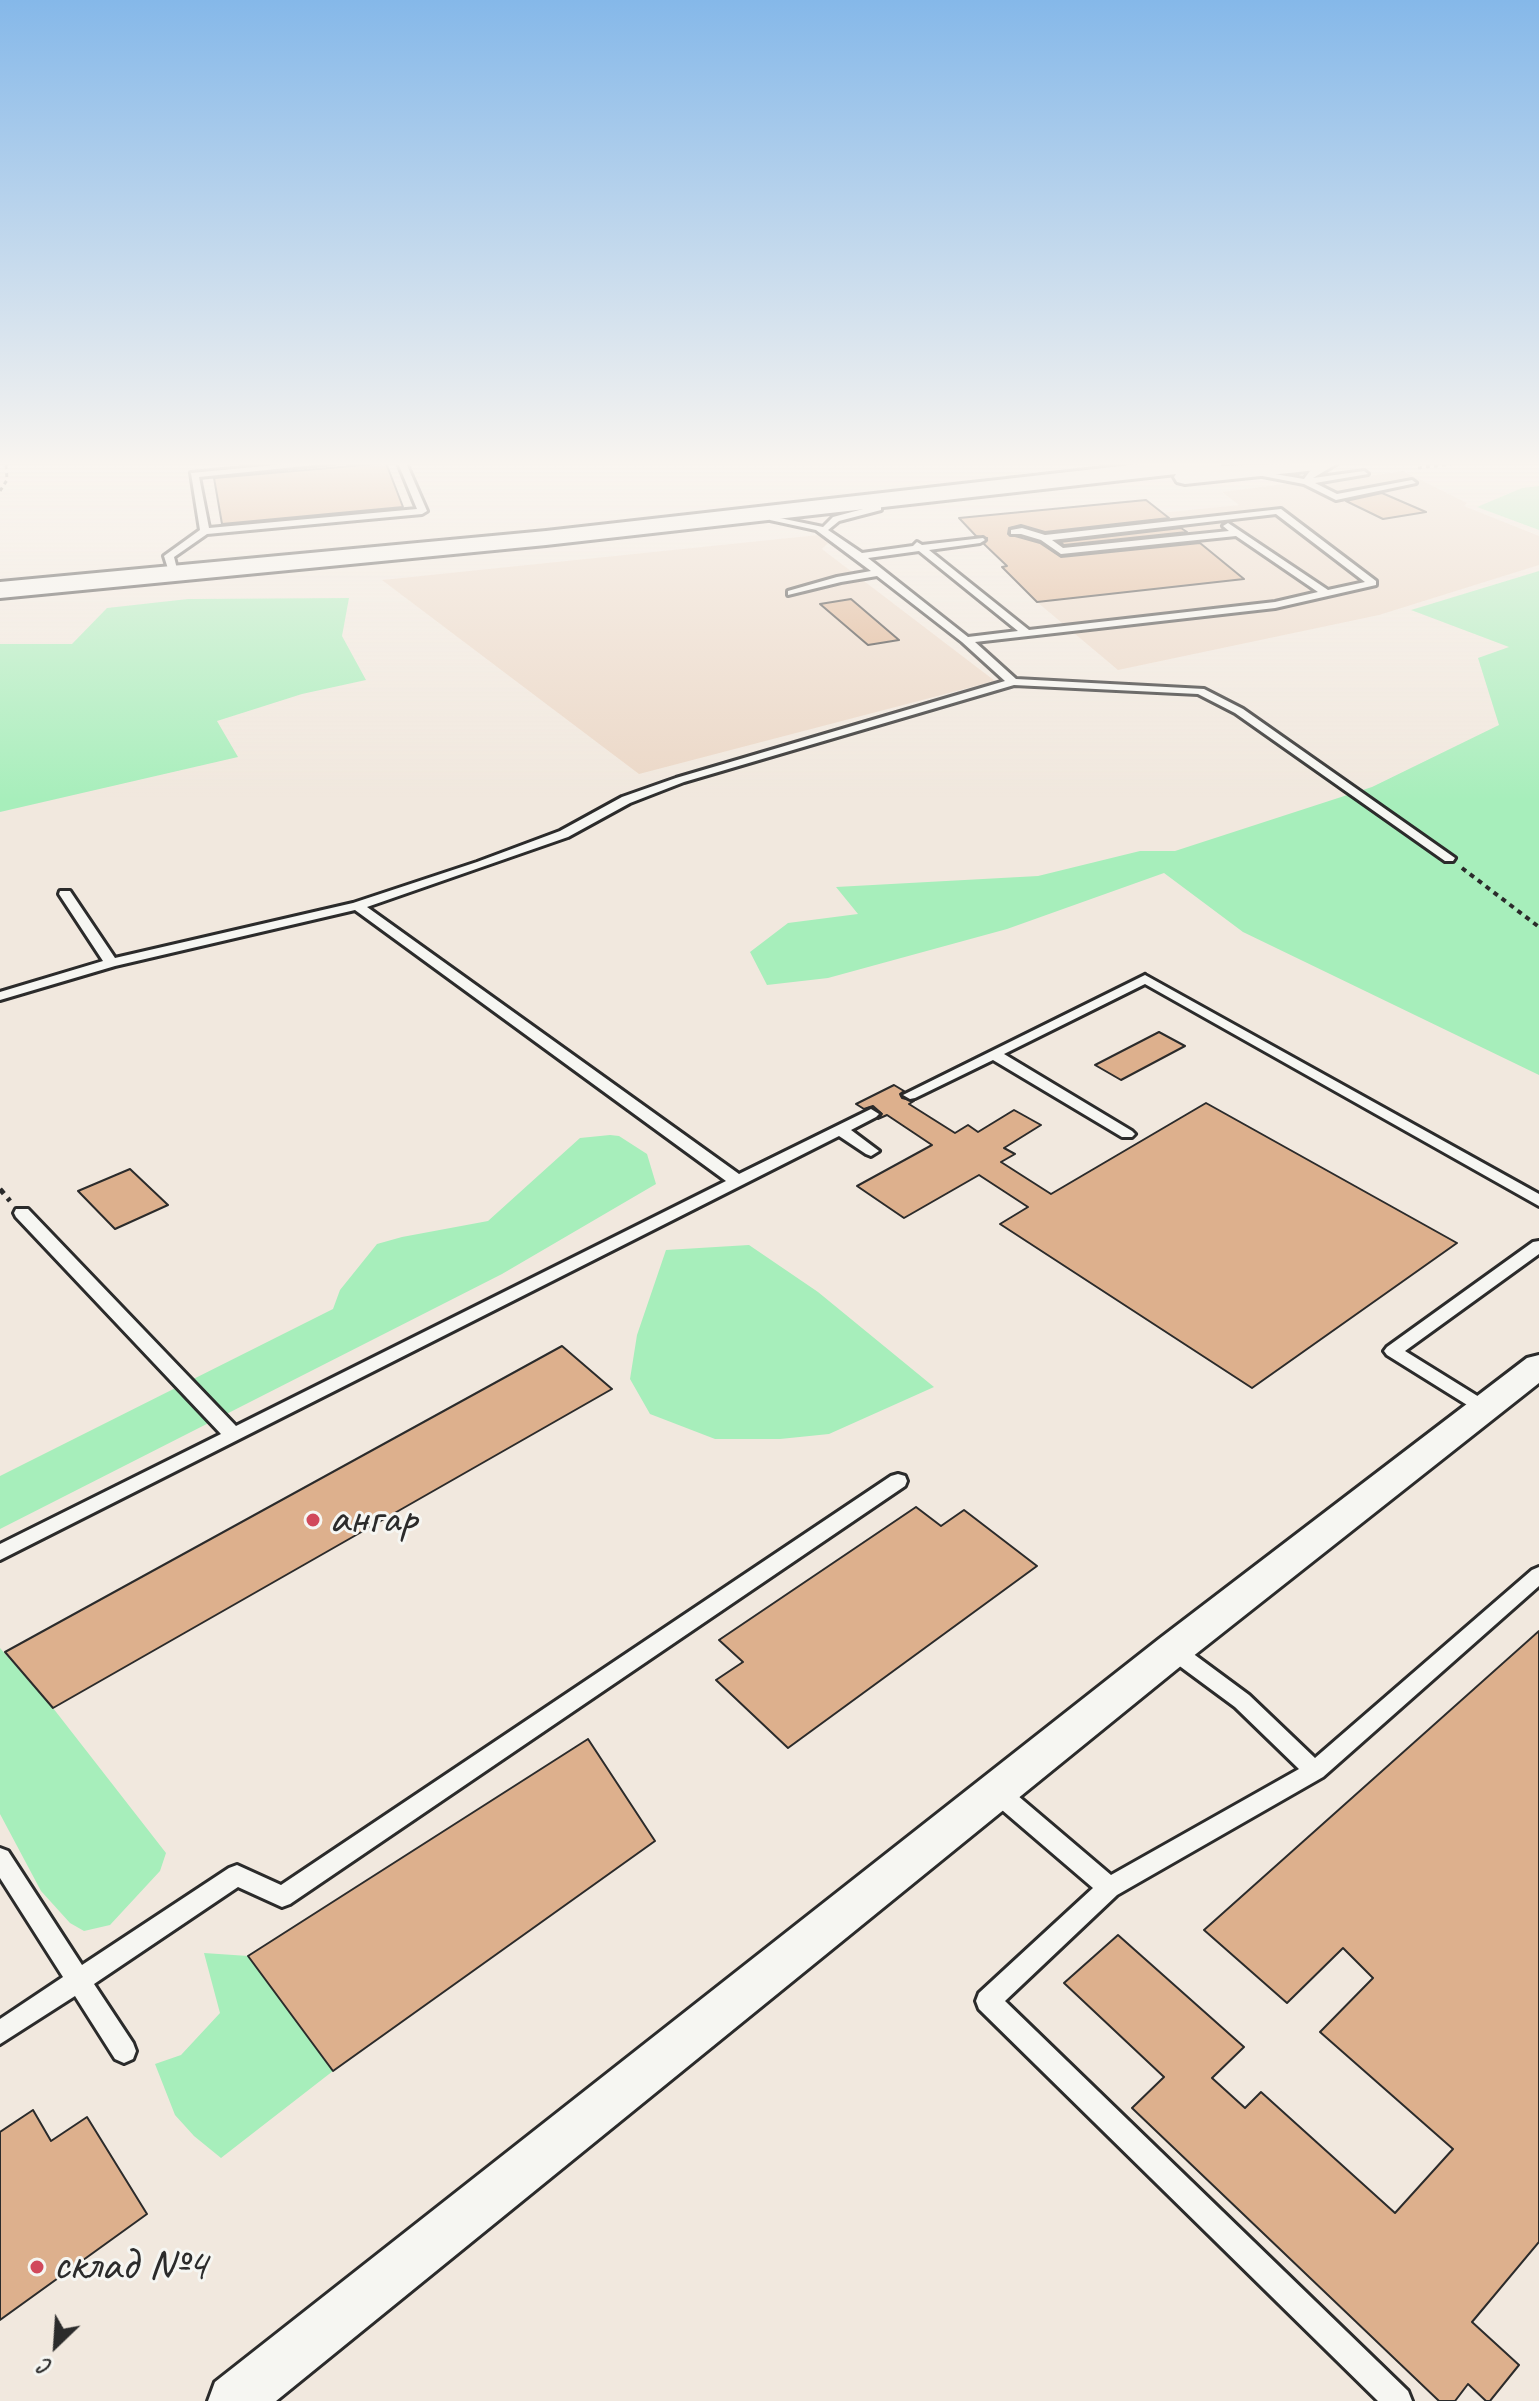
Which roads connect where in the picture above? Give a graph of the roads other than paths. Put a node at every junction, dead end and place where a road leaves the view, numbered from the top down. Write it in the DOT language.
graph roads {
  1 [pos="152,575"];
  2 [pos="866,575"];
  3 [pos="882,575"];
  4 [pos="955,575"];
  5 [pos="1299,575"];
  6 [pos="1363,575"];
  7 [pos="0,590"];
  8 [pos="791,593"];
  9 [pos="1326,593"];
  10 [pos="1028,634"];
  11 [pos="966,640"];
  12 [pos="1013,682"];
  13 [pos="1449,858"];
  14 [pos="65,894"];
  15 [pos="357,906"];
  16 [pos="111,963"];
  17 [pos="0,996"];
  18 [pos="993,1054"];
  19 [pos="910,1095"];
  20 [pos="871,1114"];
  21 [pos="840,1130"];
  22 [pos="1127,1134"];
  23 [pos="871,1151"];
  24 [pos="736,1180"];
  25 [pos="1539,1201"];
  26 [pos="22,1213"];
  27 [pos="1539,1246"];
  28 [pos="1539,1366"];
  29 [pos="1486,1409"];
  30 [pos="233,1435"];
  31 [pos="898,1481"];
  32 [pos="0,1553"];
  33 [pos="1539,1575"];
  34 [pos="1173,1650"];
  35 [pos="1315,1771"];
  36 [pos="996,1791"];
  37 [pos="0,1858"];
  38 [pos="1109,1888"];
  39 [pos="78,1981"];
  40 [pos="0,2033"];
  41 [pos="124,2051"];
  42 [pos="234,2401"];
  43 [pos="1398,2401"];
  1 -- 7 [label="main road"];
  2 -- 8 [label="lane"];
  3 -- 11 [label="lane"];
  4 -- 10 [label="lane"];
  5 -- 9 [label="lane"];
  6 -- 9 [label="lane"];
  9 -- 10 [label="lane"];
  10 -- 11 [label="lane"];
  11 -- 12 [label="lane"];
  12 -- 13 [label="lane"];
  12 -- 15 [label="lane"];
  14 -- 16 [label="lane"];
  15 -- 16 [label="lane"];
  15 -- 24 [label="lane"];
  16 -- 17 [label="lane"];
  18 -- 19 [label="lane"];
  18 -- 22 [label="lane"];
  18 -- 25 [label="lane"];
  20 -- 21 [label="lane"];
  21 -- 23 [label="lane"];
  21 -- 24 [label="lane"];
  24 -- 30 [label="lane"];
  26 -- 30 [label="lane"];
  27 -- 29 [label="lane"];
  28 -- 29 [label="street"];
  29 -- 34 [label="street"];
  30 -- 32 [label="lane"];
  31 -- 39 [label="lane"];
  33 -- 35 [label="lane"];
  34 -- 35 [label="lane"];
  34 -- 36 [label="street"];
  35 -- 38 [label="lane"];
  36 -- 38 [label="lane"];
  36 -- 42 [label="street"];
  37 -- 39 [label="lane"];
  38 -- 43 [label="lane"];
  39 -- 40 [label="lane"];
  39 -- 41 [label="lane"];
}
